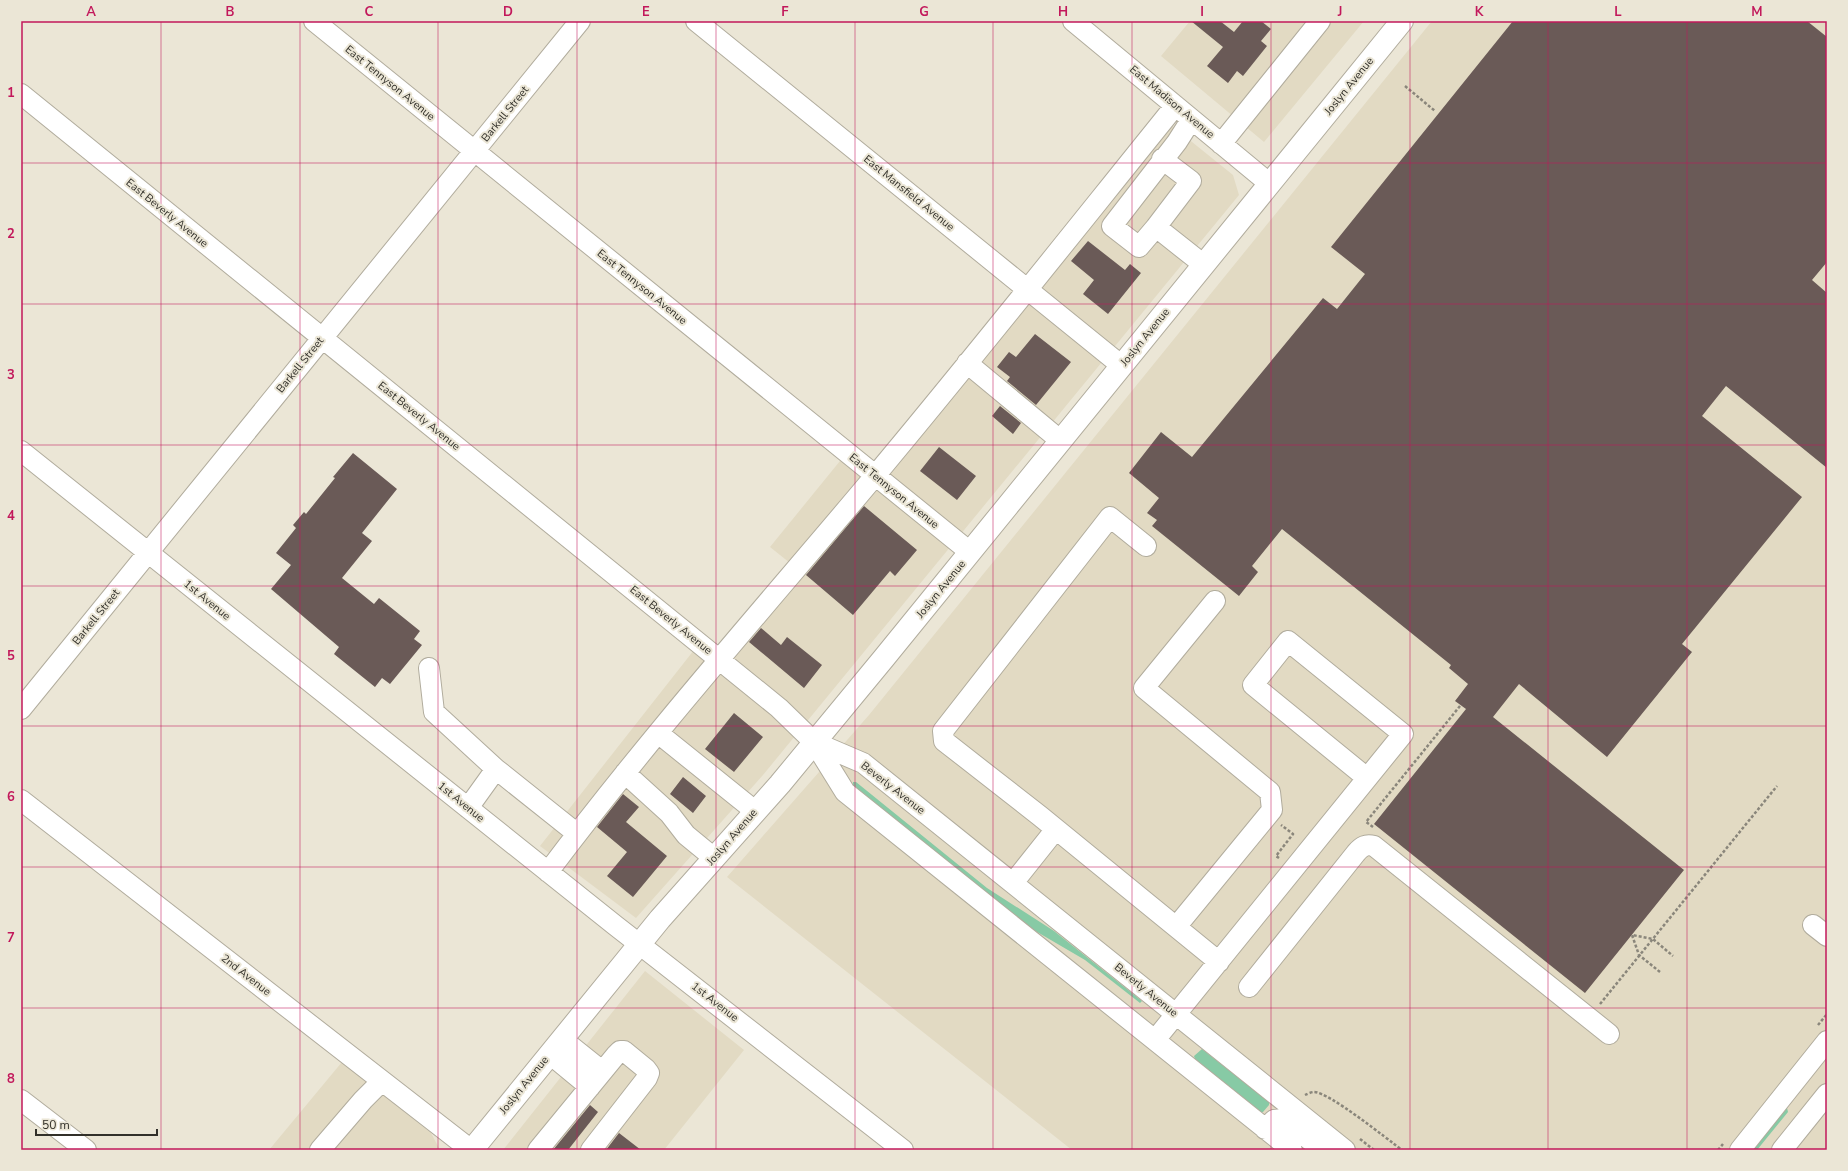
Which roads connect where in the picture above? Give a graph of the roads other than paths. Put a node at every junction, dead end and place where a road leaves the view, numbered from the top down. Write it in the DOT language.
graph roads {
  1 [pos="314,21"];
  2 [pos="580,21"];
  3 [pos="696,21"];
  4 [pos="1073,21"];
  5 [pos="1320,21"];
  6 [pos="1402,21"];
  7 [pos="21,94"];
  8 [pos="1175,106"];
  9 [pos="1191,120"];
  10 [pos="1221,144"];
  11 [pos="474,151"];
  12 [pos="1162,159"];
  13 [pos="1270,184"];
  14 [pos="1156,227"];
  15 [pos="1204,266"];
  16 [pos="1027,289"];
  17 [pos="322,338"];
  18 [pos="967,362"];
  19 [pos="1122,366"];
  20 [pos="1061,441"];
  21 [pos="21,451"];
  22 [pos="875,475"];
  23 [pos="1146,546"];
  24 [pos="148,552"];
  25 [pos="970,552"];
  26 [pos="1214,601"];
  27 [pos="719,659"];
  28 [pos="429,668"];
  29 [pos="21,709"];
  30 [pos="658,733"];
  31 [pos="814,742"];
  32 [pos="496,769"];
  33 [pos="625,773"];
  34 [pos="1367,778"];
  35 [pos="21,800"];
  36 [pos="468,808"];
  37 [pos="755,811"];
  38 [pos="570,828"];
  39 [pos="1056,829"];
  40 [pos="714,858"];
  41 [pos="548,872"];
  42 [pos="1012,883"];
  43 [pos="1176,928"];
  44 [pos="640,943"];
  45 [pos="1219,962"];
  46 [pos="1249,987"];
  47 [pos="1176,1014"];
  48 [pos="1609,1034"];
  49 [pos="1155,1040"];
  50 [pos="1827,1041"];
  51 [pos="556,1047"];
  52 [pos="602,1072"];
  53 [pos="382,1081"];
  54 [pos="590,1087"];
  55 [pos="1827,1094"];
  56 [pos="21,1100"];
  57 [pos="1266,1129"];
  58 [pos="86,1150"];
  59 [pos="320,1150"];
  60 [pos="471,1150"];
  61 [pos="538,1150"];
  62 [pos="591,1150"];
  63 [pos="903,1150"];
  64 [pos="1292,1150"];
  65 [pos="1323,1150"];
  66 [pos="1345,1150"];
  67 [pos="1740,1150"];
  68 [pos="1782,1150"];
  1 -- 11 [label="street, East Tennyson Avenue"];
  2 -- 11 [label="street, Barkell Street"];
  3 -- 16 [label="street, East Mansfield Avenue"];
  4 -- 8 [label="street, East Madison Avenue"];
  5 -- 10 [label="street"];
  6 -- 13 [label="main road, Joslyn Avenue"];
  7 -- 17 [label="street, East Beverly Avenue"];
  8 -- 9 [label="street, East Madison Avenue"];
  8 -- 16 [label="street"];
  9 -- 10 [label="street, East Madison Avenue"];
  9 -- 12 [label="street"];
  10 -- 13 [label="street, East Madison Avenue"];
  11 -- 17 [label="street, Barkell Street"];
  11 -- 22 [label="street, East Tennyson Avenue"];
  12 -- 14 [label="street"];
  12 -- 14 [label="street"];
  13 -- 15 [label="main road, Joslyn Avenue"];
  14 -- 15 [label="street"];
  15 -- 19 [label="main road, Joslyn Avenue"];
  16 -- 18 [label="street"];
  16 -- 19 [label="street, East Mansfield Avenue"];
  17 -- 24 [label="street, Barkell Street"];
  17 -- 27 [label="street, East Beverly Avenue"];
  18 -- 20 [label="street"];
  18 -- 22 [label="street"];
  19 -- 20 [label="main road, Joslyn Avenue"];
  20 -- 25 [label="main road, Joslyn Avenue"];
  21 -- 24 [label="street, 1st Avenue"];
  22 -- 25 [label="street, East Tennyson Avenue"];
  22 -- 27 [label="street"];
  23 -- 39 [label="street"];
  24 -- 29 [label="street, Barkell Street"];
  24 -- 36 [label="street, 1st Avenue"];
  25 -- 31 [label="main road, Joslyn Avenue"];
  26 -- 43 [label="street"];
  27 -- 30 [label="street"];
  27 -- 31 [label="street, East Beverly Avenue"];
  28 -- 32 [label="street"];
  30 -- 33 [label="street"];
  30 -- 37 [label="street"];
  31 -- 37 [label="main road, Joslyn Avenue"];
  31 -- 42 [label="street, Beverly Avenue"];
  31 -- 49 [label="street"];
  32 -- 36 [label="street"];
  32 -- 38 [label="street"];
  33 -- 40 [label="street"];
  33 -- 41 [label="street"];
  34 -- 34 [label="street"];
  34 -- 45 [label="street"];
  35 -- 53 [label="street, 2nd Avenue"];
  36 -- 41 [label="street, 1st Avenue"];
  37 -- 40 [label="main road, Joslyn Avenue"];
  39 -- 42 [label="street"];
  39 -- 43 [label="street"];
  40 -- 44 [label="main road, Joslyn Avenue"];
  41 -- 44 [label="street, 1st Avenue"];
  42 -- 47 [label="street, Beverly Avenue"];
  43 -- 45 [label="street"];
  44 -- 51 [label="main road, Joslyn Avenue"];
  44 -- 63 [label="street, 1st Avenue"];
  45 -- 47 [label="street"];
  46 -- 48 [label="street"];
  47 -- 49 [label="street"];
  47 -- 66 [label="street, Beverly Avenue"];
  49 -- 57 [label="street"];
  50 -- 67 [label="street"];
  51 -- 52 [label="street"];
  51 -- 54 [label="street"];
  51 -- 60 [label="main road, Joslyn Avenue"];
  52 -- 54 [label="street"];
  52 -- 62 [label="street"];
  53 -- 59 [label="street"];
  53 -- 60 [label="street, 2nd Avenue"];
  54 -- 61 [label="street"];
  55 -- 68 [label="street"];
  56 -- 58 [label="street"];
  57 -- 64 [label="street"];
  57 -- 65 [label="street"];
}
